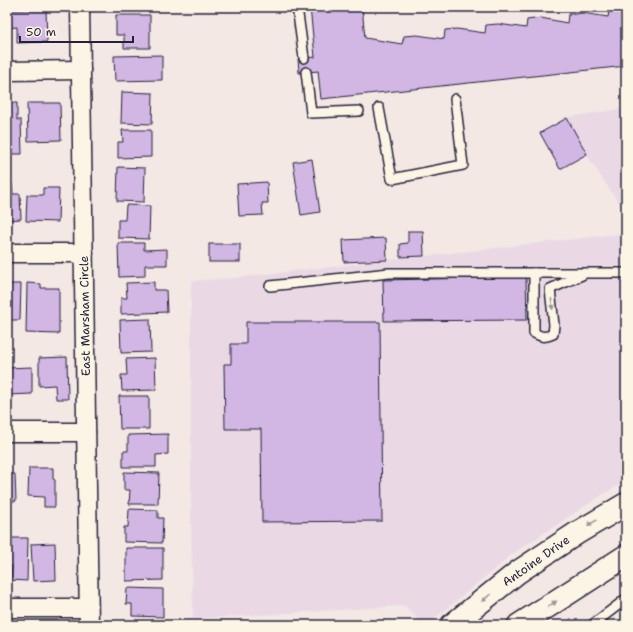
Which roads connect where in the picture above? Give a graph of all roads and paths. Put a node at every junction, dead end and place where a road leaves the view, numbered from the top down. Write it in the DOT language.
graph roads {
  1 [pos="80,7"];
  2 [pos="297,7"];
  3 [pos="304,58"];
  4 [pos="81,70"];
  5 [pos="7,71"];
  6 [pos="306,72"];
  7 [pos="455,98"];
  8 [pos="379,108"];
  9 [pos="359,111"];
  10 [pos="7,253"];
  11 [pos="84,253"];
  12 [pos="534,273"];
  13 [pos="585,273"];
  14 [pos="626,273"];
  15 [pos="270,286"];
  16 [pos="7,432"];
  17 [pos="86,432"];
  18 [pos="626,504"];
  19 [pos="626,556"];
  20 [pos="626,599"];
  21 [pos="7,608"];
  22 [pos="88,616"];
  23 [pos="452,625"];
  24 [pos="519,625"];
  25 [pos="592,625"];
  1 -- 4 [label="street, East Marsham Circle"];
  2 -- 3 [label="lane"];
  4 -- 5 [label="street"];
  4 -- 11 [label="street, East Marsham Circle"];
  6 -- 9 [label="lane"];
  7 -- 8 [label="lane"];
  10 -- 11 [label="street"];
  11 -- 17 [label="street, East Marsham Circle"];
  12 -- 13 [label="lane"];
  13 -- 12 [label="lane, one-way"];
  12 -- 15 [label="lane"];
  13 -- 14 [label="lane"];
  16 -- 17 [label="street"];
  17 -- 22 [label="street, East Marsham Circle"];
  18 -- 23 [label="main road, Antoine Drive, one-way"];
  24 -- 19 [label="main road, one-way"];
  20 -- 25 [label="lane"];
  21 -- 22 [label="street"];
}
